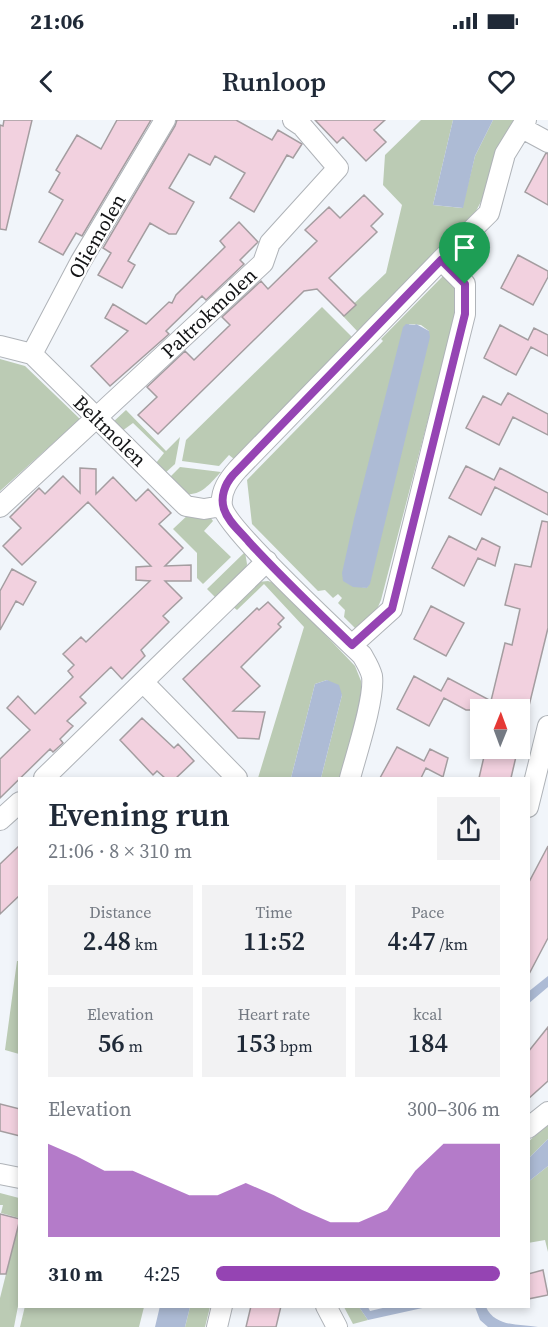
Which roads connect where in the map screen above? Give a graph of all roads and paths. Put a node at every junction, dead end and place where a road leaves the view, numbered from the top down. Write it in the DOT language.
graph roads {
  1 [pos="165,120"];
  2 [pos="293,120"];
  3 [pos="524,124"];
  4 [pos="548,142"];
  5 [pos="441,260"];
  6 [pos="0,346"];
  7 [pos="32,354"];
  8 [pos="96,418"];
  9 [pos="222,506"];
  10 [pos="0,507"];
  11 [pos="267,561"];
  12 [pos="352,645"];
  13 [pos="144,683"];
  14 [pos="548,726"];
  15 [pos="45,777"];
  16 [pos="236,777"];
  17 [pos="350,777"];
  18 [pos="530,799"];
  19 [pos="548,1112"];
  20 [pos="530,1126"];
  21 [pos="0,1174"];
  22 [pos="18,1178"];
  23 [pos="222,1308"];
  24 [pos="328,1308"];
  25 [pos="217,1327"];
  26 [pos="337,1327"];
  1 -- 7 [label="street, Oliemolen"];
  2 -- 8 [label="street, Paltrokmolen"];
  3 -- 4 [label="street"];
  3 -- 5 [label="street"];
  5 -- 9 [label="street"];
  5 -- 12 [label="street"];
  6 -- 7 [label="street"];
  7 -- 8 [label="street, Beltmolen"];
  8 -- 9 [label="street, Beltmolen"];
  8 -- 10 [label="street"];
  9 -- 11 [label="street"];
  11 -- 12 [label="street"];
  11 -- 13 [label="street"];
  12 -- 17 [label="street"];
  13 -- 15 [label="street"];
  13 -- 16 [label="street"];
  14 -- 18 [label="street"];
  19 -- 20 [label="street"];
  21 -- 22 [label="street"];
  23 -- 25 [label="street"];
  24 -- 26 [label="street"];
}
